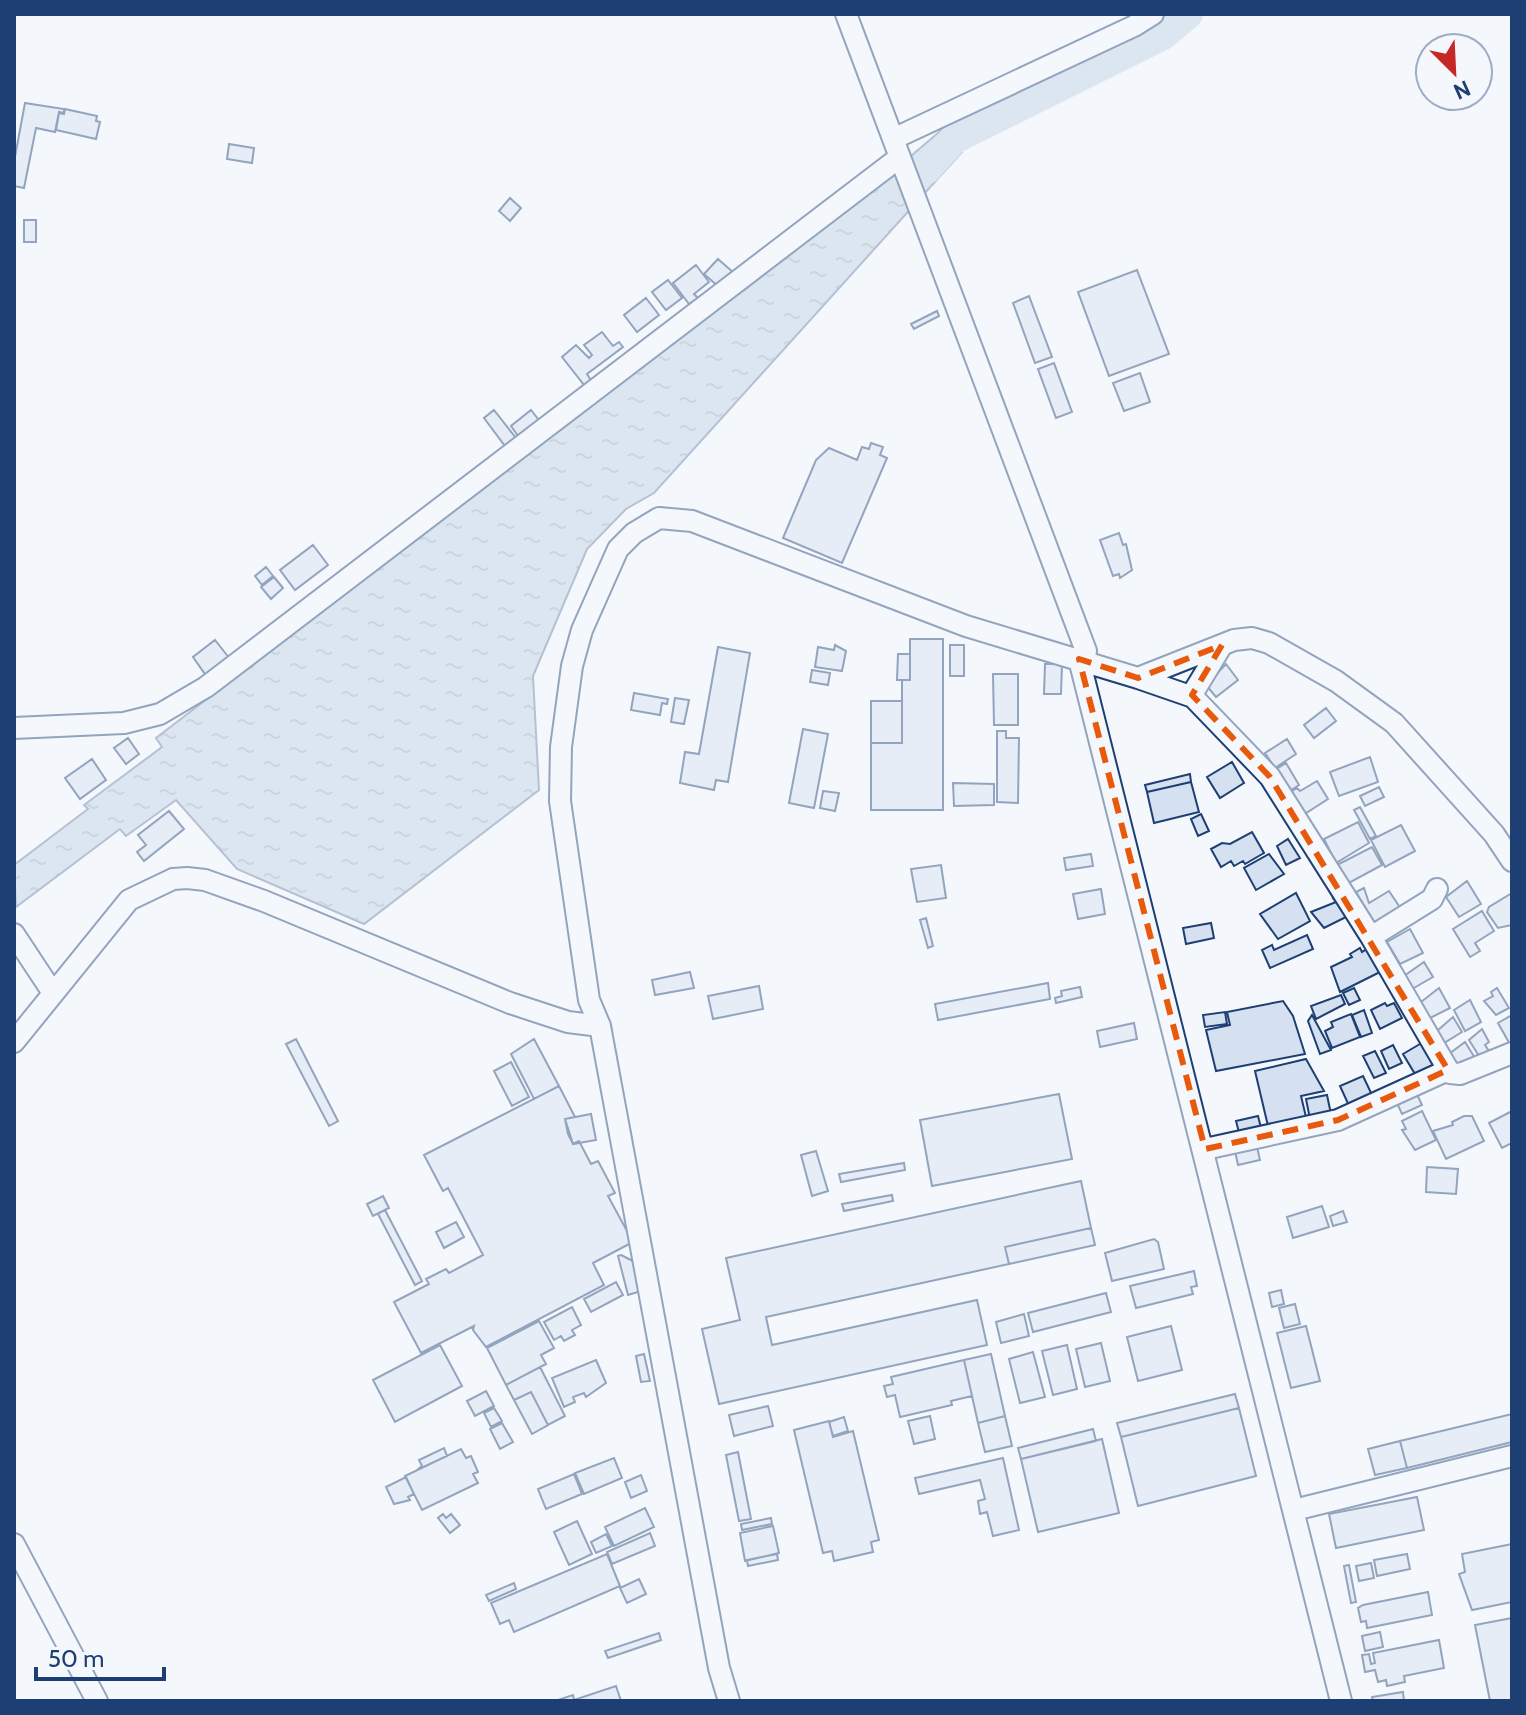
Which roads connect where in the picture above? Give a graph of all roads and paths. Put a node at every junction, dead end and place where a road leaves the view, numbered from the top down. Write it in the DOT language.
graph roads {
  1 [pos="846,14"];
  2 [pos="1153,14"];
  3 [pos="898,153"];
  4 [pos="1222,645"];
  5 [pos="1079,659"];
  6 [pos="1138,678"];
  7 [pos="1191,696"];
  8 [pos="14,728"];
  9 [pos="1512,861"];
  10 [pos="1437,889"];
  11 [pos="14,934"];
  12 [pos="1371,937"];
  13 [pos="53,993"];
  14 [pos="600,1026"];
  15 [pos="14,1042"];
  16 [pos="1512,1053"];
  17 [pos="1448,1070"];
  18 [pos="1205,1149"];
  19 [pos="1512,1456"];
  20 [pos="1294,1510"];
  21 [pos="14,1544"];
  22 [pos="97,1701"];
  23 [pos="729,1701"];
  24 [pos="1341,1701"];
  1 -- 3 [label="street"];
  2 -- 3 [label="street"];
  3 -- 5 [label="street"];
  3 -- 8 [label="street"];
  4 -- 6 [label="street"];
  4 -- 7 [label="street"];
  4 -- 9 [label="street"];
  5 -- 6 [label="street"];
  5 -- 14 [label="street"];
  5 -- 18 [label="street"];
  6 -- 7 [label="street"];
  7 -- 12 [label="street"];
  10 -- 12 [label="street"];
  11 -- 13 [label="street"];
  12 -- 17 [label="street"];
  13 -- 14 [label="street"];
  13 -- 15 [label="street"];
  14 -- 23 [label="street"];
  16 -- 17 [label="street"];
  17 -- 18 [label="street"];
  18 -- 20 [label="street"];
  19 -- 20 [label="street"];
  20 -- 24 [label="street"];
  21 -- 22 [label="street"];
}
